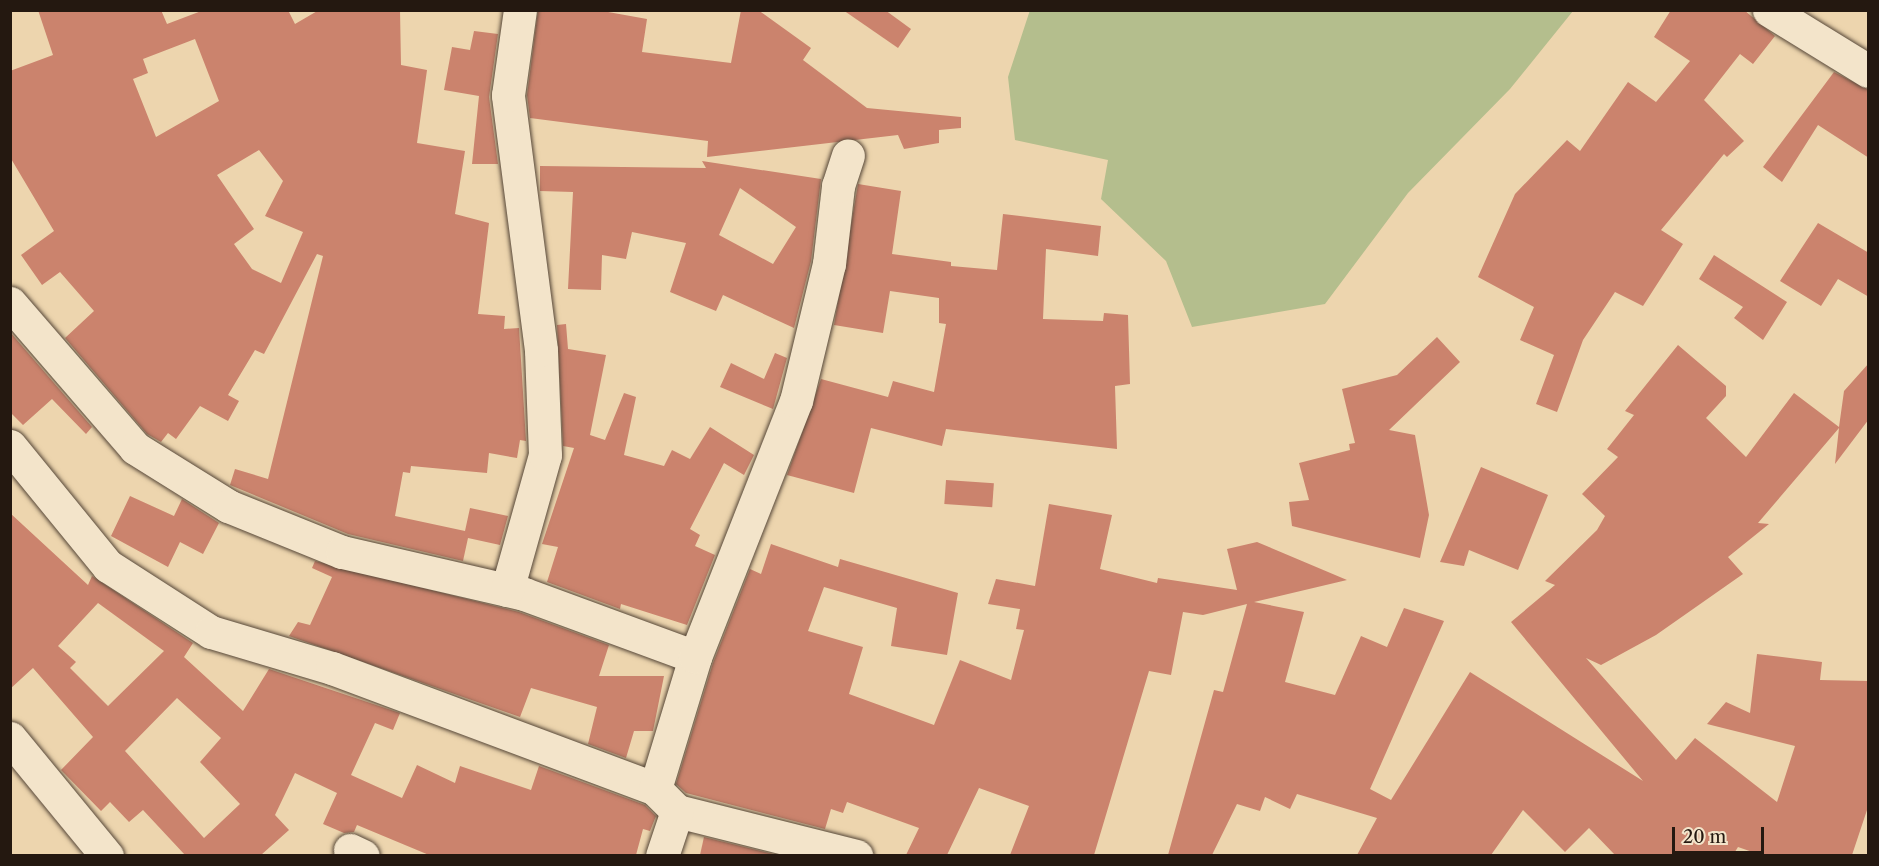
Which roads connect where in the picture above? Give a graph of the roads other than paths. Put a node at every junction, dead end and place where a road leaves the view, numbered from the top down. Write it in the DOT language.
graph roads {
  1 [pos="520,10"];
  2 [pos="1769,10"];
  3 [pos="1869,71"];
  4 [pos="848,156"];
  5 [pos="10,303"];
  6 [pos="10,446"];
  7 [pos="507,590"];
  8 [pos="695,657"];
  9 [pos="10,738"];
  10 [pos="666,800"];
  11 [pos="107,855"];
  12 [pos="662,855"];
  13 [pos="855,855"];
  1 -- 7 [label="street"];
  2 -- 3 [label="street"];
  4 -- 8 [label="street"];
  5 -- 7 [label="street"];
  6 -- 10 [label="street"];
  7 -- 8 [label="street"];
  8 -- 10 [label="street"];
  9 -- 11 [label="street"];
  10 -- 12 [label="street"];
  10 -- 13 [label="street"];
}
